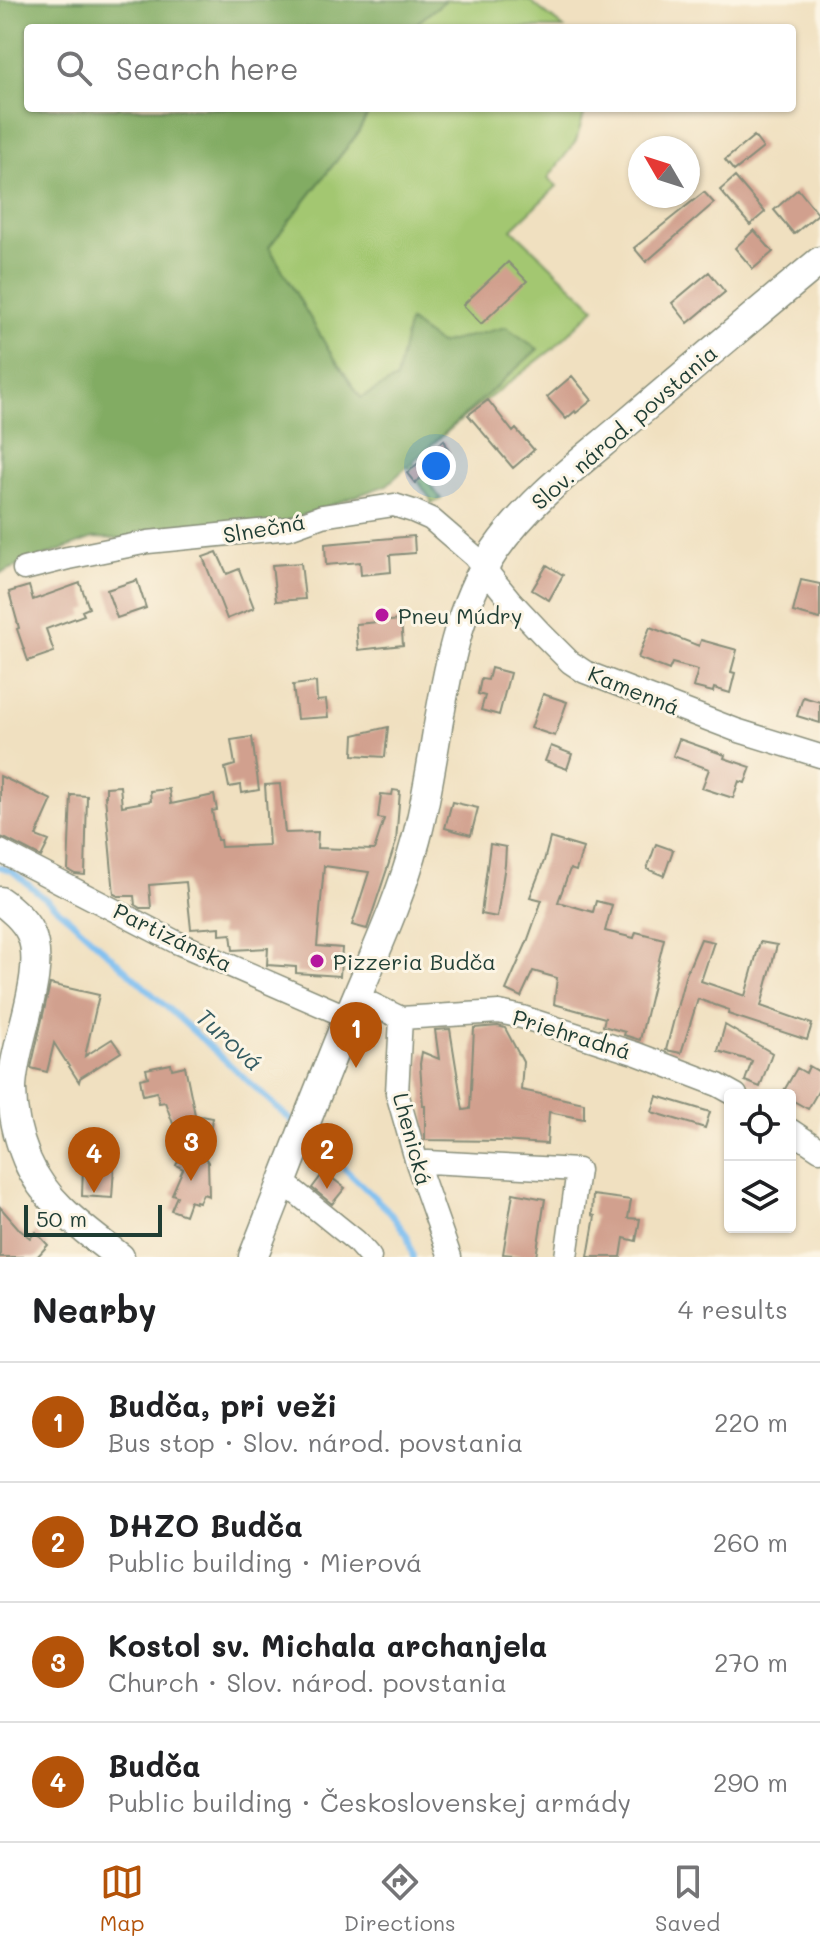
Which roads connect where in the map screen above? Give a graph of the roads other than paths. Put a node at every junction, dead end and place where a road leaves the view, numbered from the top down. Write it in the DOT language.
graph roads {
  1 [pos="820,261"];
  2 [pos="484,567"];
  3 [pos="24,569"];
  4 [pos="820,756"];
  5 [pos="0,851"];
  6 [pos="0,901"];
  7 [pos="352,1007"];
  8 [pos="401,1018"];
  9 [pos="725,1089"];
  10 [pos="796,1134"];
  11 [pos="820,1150"];
  12 [pos="417,1163"];
  13 [pos="283,1182"];
  14 [pos="120,1257"];
  15 [pos="253,1257"];
  16 [pos="370,1257"];
  17 [pos="450,1257"];
  18 [pos="566,1257"];
  1 -- 2 [label="street, Slov. národ. povstania"];
  2 -- 3 [label="street, Slnečná"];
  2 -- 4 [label="street, Kamenná"];
  2 -- 7 [label="street, Slov. národ. povstania"];
  5 -- 7 [label="street, Partizánska"];
  6 -- 14 [label="street"];
  7 -- 8 [label="street, Priehradná"];
  7 -- 13 [label="street, Slov. národ. povstania"];
  8 -- 9 [label="street, Priehradná"];
  8 -- 12 [label="street, Lhenická"];
  10 -- 11 [label="street"];
  12 -- 17 [label="street, Lhenická"];
  12 -- 18 [label="street"];
  13 -- 15 [label="street, Slov. národ. povstania"];
  13 -- 16 [label="street"];
}
